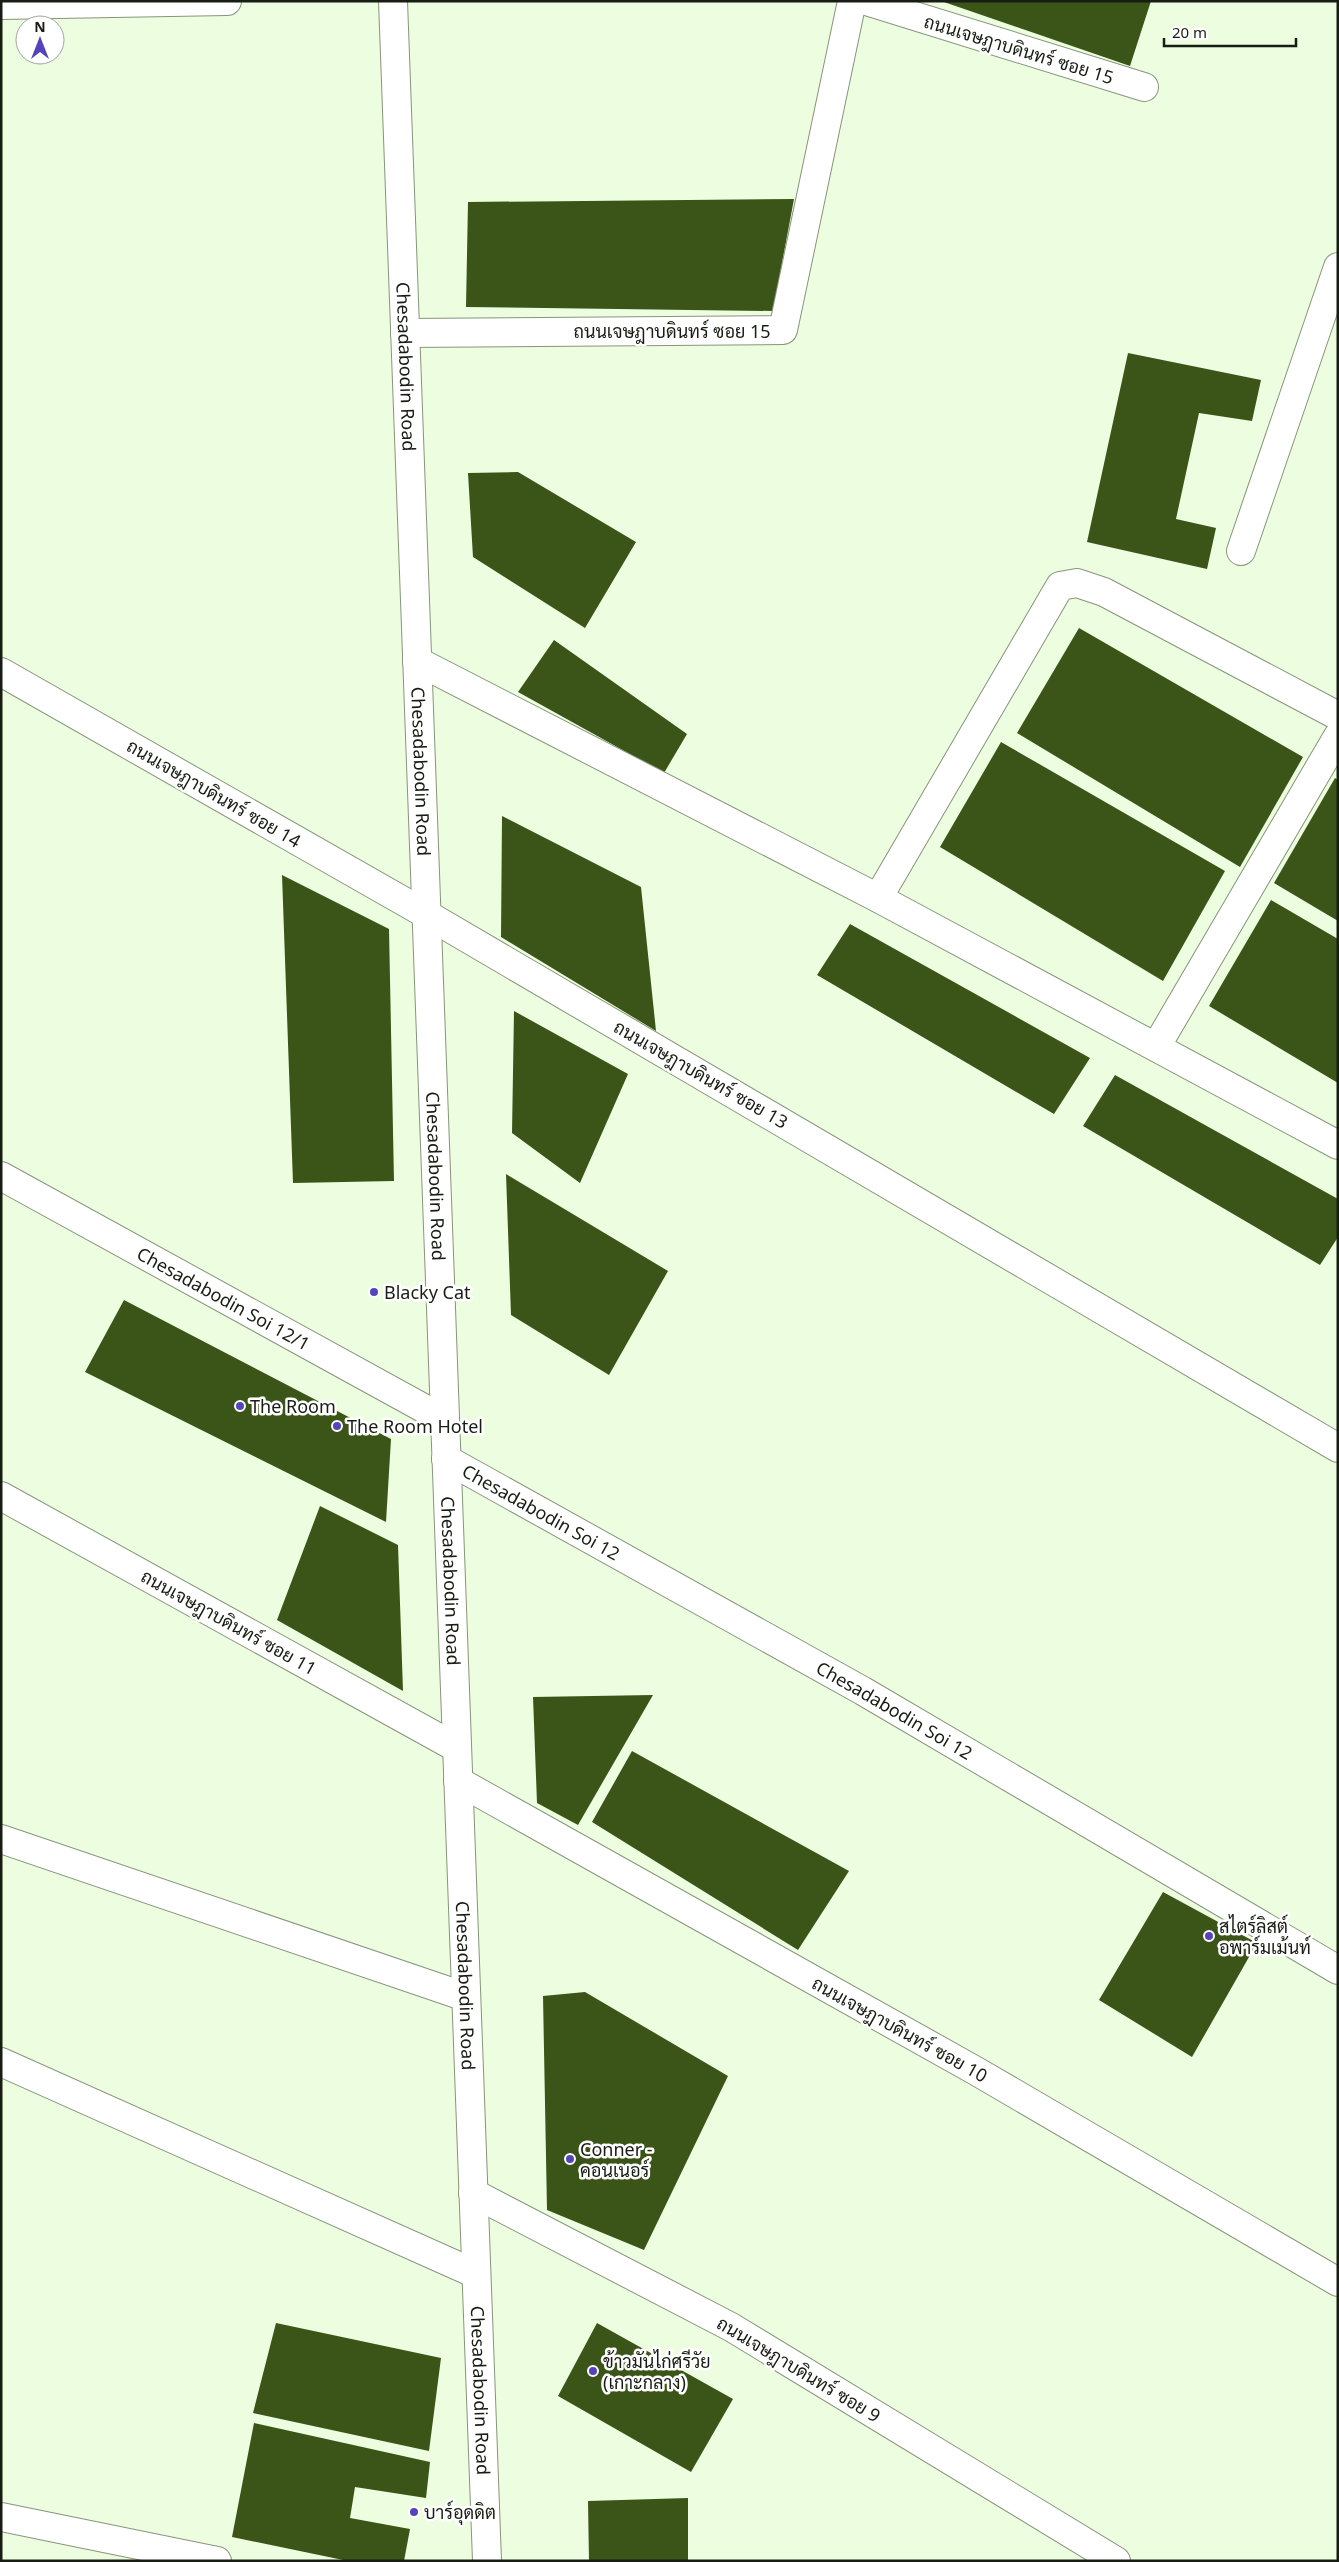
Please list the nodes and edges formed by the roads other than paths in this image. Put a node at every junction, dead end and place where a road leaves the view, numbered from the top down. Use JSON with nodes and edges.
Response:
{"nodes":[{"id":1,"x":227,"y":1,"type":"edge"},
{"id":2,"x":393,"y":1,"type":"edge"},
{"id":3,"x":852,"y":1,"type":"edge"},
{"id":4,"x":866,"y":1,"type":"edge"},
{"id":5,"x":1,"y":5,"type":"edge"},
{"id":6,"x":1144,"y":87,"type":"dead end"},
{"id":7,"x":1338,"y":267,"type":"edge"},
{"id":8,"x":405,"y":333,"type":"junction"},
{"id":9,"x":1241,"y":551,"type":"dead end"},
{"id":10,"x":417,"y":661,"type":"junction"},
{"id":11,"x":1,"y":672,"type":"edge"},
{"id":12,"x":1338,"y":716,"type":"edge"},
{"id":13,"x":1338,"y":736,"type":"edge"},
{"id":14,"x":878,"y":898,"type":"junction"},
{"id":15,"x":426,"y":914,"type":"junction"},
{"id":16,"x":1156,"y":1047,"type":"junction"},
{"id":17,"x":1338,"y":1145,"type":"edge"},
{"id":18,"x":1,"y":1176,"type":"edge"},
{"id":19,"x":445,"y":1420,"type":"junction"},
{"id":20,"x":1338,"y":1448,"type":"edge"},
{"id":21,"x":446,"y":1458,"type":"junction"},
{"id":22,"x":1,"y":1496,"type":"edge"},
{"id":23,"x":457,"y":1748,"type":"junction"},
{"id":24,"x":458,"y":1781,"type":"junction"},
{"id":25,"x":1,"y":1839,"type":"edge"},
{"id":26,"x":1338,"y":1970,"type":"edge"},
{"id":27,"x":466,"y":1997,"type":"junction"},
{"id":28,"x":1,"y":2062,"type":"edge"},
{"id":29,"x":473,"y":2193,"type":"junction"},
{"id":30,"x":476,"y":2274,"type":"junction"},
{"id":31,"x":1338,"y":2282,"type":"edge"},
{"id":32,"x":1,"y":2517,"type":"edge"},
{"id":33,"x":217,"y":2561,"type":"edge"},
{"id":34,"x":487,"y":2561,"type":"edge"},
{"id":35,"x":1116,"y":2561,"type":"edge"}],
"edges":[{"from":1,"to":5,"type":"street"},
{"from":2,"to":8,"type":"street","name":"Chesadabodin Road"},
{"from":3,"to":8,"type":"street","name":"ถนนเจษฎาบดินทร์ ซอย 15"},
{"from":4,"to":6,"type":"street","name":"ถนนเจษฎาบดินทร์ ซอย 15"},
{"from":7,"to":9,"type":"street"},
{"from":8,"to":10,"type":"street","name":"Chesadabodin Road"},
{"from":10,"to":14,"type":"street"},
{"from":10,"to":15,"type":"street","name":"Chesadabodin Road"},
{"from":11,"to":15,"type":"street","name":"ถนนเจษฎาบดินทร์ ซอย 14"},
{"from":12,"to":14,"type":"street"},
{"from":13,"to":16,"type":"street"},
{"from":14,"to":16,"type":"street"},
{"from":15,"to":19,"type":"street","name":"Chesadabodin Road"},
{"from":15,"to":20,"type":"street","name":"ถนนเจษฎาบดินทร์ ซอย 13"},
{"from":16,"to":17,"type":"street"},
{"from":18,"to":19,"type":"street","name":"Chesadabodin Soi 12/1"},
{"from":19,"to":21,"type":"street","name":"Chesadabodin Road"},
{"from":21,"to":23,"type":"street","name":"Chesadabodin Road"},
{"from":21,"to":26,"type":"street","name":"Chesadabodin Soi 12"},
{"from":22,"to":23,"type":"street","name":"ถนนเจษฎาบดินทร์ ซอย 11"},
{"from":23,"to":24,"type":"street","name":"Chesadabodin Road"},
{"from":24,"to":27,"type":"street","name":"Chesadabodin Road"},
{"from":24,"to":31,"type":"street","name":"ถนนเจษฎาบดินทร์ ซอย 10"},
{"from":25,"to":27,"type":"street"},
{"from":27,"to":29,"type":"street","name":"Chesadabodin Road"},
{"from":28,"to":30,"type":"street"},
{"from":29,"to":30,"type":"street","name":"Chesadabodin Road"},
{"from":29,"to":35,"type":"street","name":"ถนนเจษฎาบดินทร์ ซอย 9"},
{"from":30,"to":34,"type":"street","name":"Chesadabodin Road"},
{"from":32,"to":33,"type":"street"}]}
